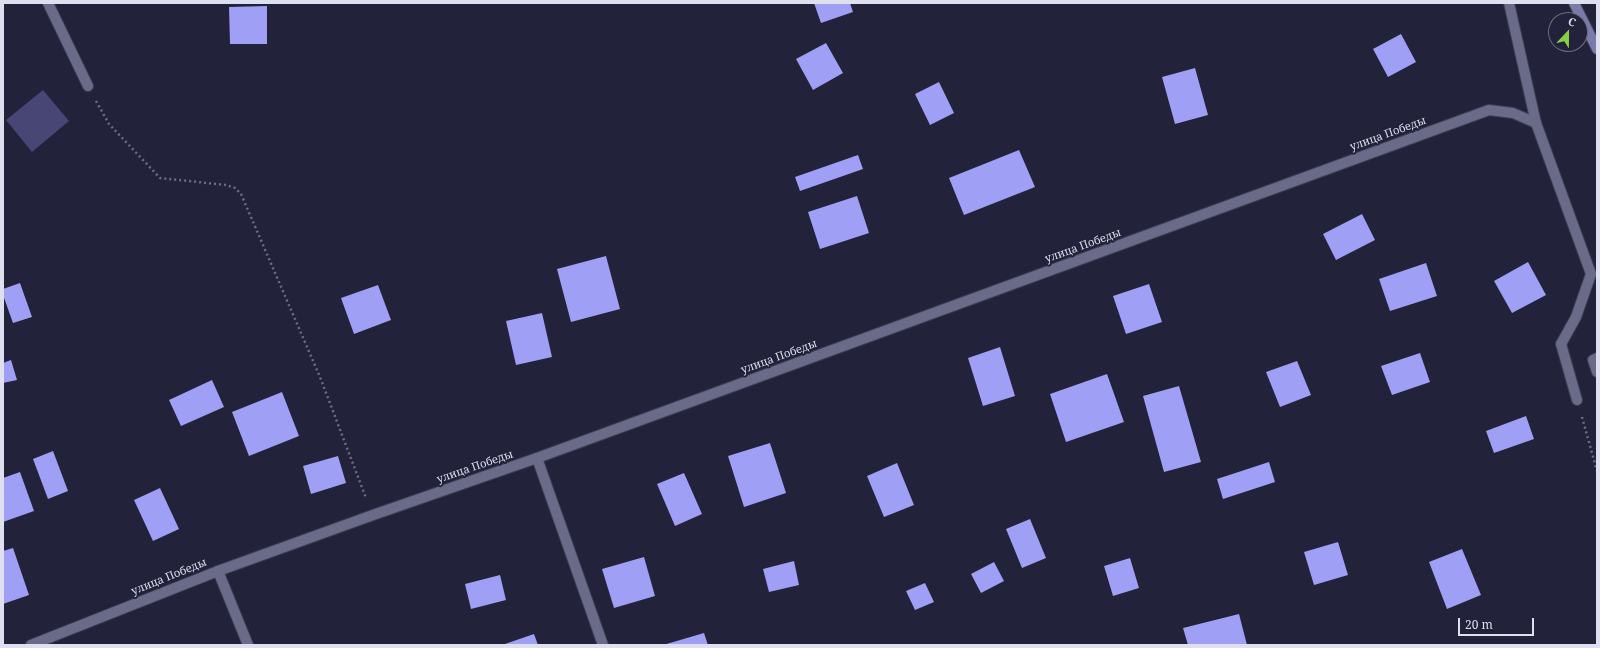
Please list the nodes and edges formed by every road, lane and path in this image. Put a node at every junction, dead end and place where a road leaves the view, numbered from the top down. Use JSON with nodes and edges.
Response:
{"nodes":[{"id":1,"x":48,"y":3,"type":"edge"},
{"id":2,"x":1509,"y":3,"type":"edge"},
{"id":3,"x":1574,"y":3,"type":"edge"},
{"id":4,"x":1597,"y":49,"type":"edge"},
{"id":5,"x":88,"y":86,"type":"joint"},
{"id":6,"x":1536,"y":123,"type":"junction"},
{"id":7,"x":1597,"y":358,"type":"edge"},
{"id":8,"x":1597,"y":372,"type":"edge"},
{"id":9,"x":1577,"y":400,"type":"joint"},
{"id":10,"x":537,"y":458,"type":"junction"},
{"id":11,"x":1597,"y":471,"type":"edge"},
{"id":12,"x":373,"y":515,"type":"junction"},
{"id":13,"x":218,"y":571,"type":"junction"},
{"id":14,"x":31,"y":645,"type":"edge"},
{"id":15,"x":248,"y":645,"type":"edge"},
{"id":16,"x":603,"y":645,"type":"edge"}],
"edges":[{"from":1,"to":5,"type":"street"},
{"from":2,"to":6,"type":"street"},
{"from":3,"to":4,"type":"street"},
{"from":5,"to":12,"type":"path"},
{"from":6,"to":9,"type":"street"},
{"from":6,"to":10,"type":"street","name":"улица Победы"},
{"from":7,"to":8,"type":"street"},
{"from":9,"to":11,"type":"path"},
{"from":10,"to":12,"type":"street","name":"улица Победы"},
{"from":10,"to":16,"type":"street"},
{"from":12,"to":13,"type":"street","name":"улица Победы"},
{"from":13,"to":14,"type":"street","name":"улица Победы"},
{"from":13,"to":15,"type":"street"}]}
